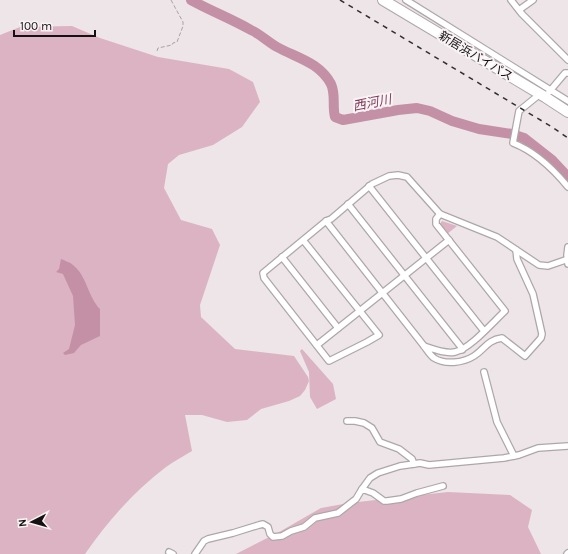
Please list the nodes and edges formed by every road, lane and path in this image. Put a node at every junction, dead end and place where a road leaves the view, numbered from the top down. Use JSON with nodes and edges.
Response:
{"nodes":[{"id":1,"x":170,"y":0,"type":"edge"},
{"id":2,"x":383,"y":0,"type":"edge"},
{"id":3,"x":406,"y":0,"type":"edge"},
{"id":4,"x":511,"y":0,"type":"edge"},
{"id":5,"x":533,"y":0,"type":"edge"},
{"id":6,"x":519,"y":10,"type":"junction"},
{"id":7,"x":157,"y":51,"type":"dead end"},
{"id":8,"x":568,"y":60,"type":"edge"},
{"id":9,"x":568,"y":73,"type":"edge"},
{"id":10,"x":545,"y":94,"type":"junction"},
{"id":11,"x":568,"y":101,"type":"edge"},
{"id":12,"x":568,"y":112,"type":"edge"},
{"id":13,"x":369,"y":186,"type":"junction"},
{"id":14,"x":568,"y":188,"type":"edge"},
{"id":15,"x":348,"y":204,"type":"junction"},
{"id":16,"x":440,"y":214,"type":"junction"},
{"id":17,"x":326,"y":221,"type":"junction"},
{"id":18,"x":303,"y":240,"type":"junction"},
{"id":19,"x":449,"y":240,"type":"junction"},
{"id":20,"x":568,"y":247,"type":"edge"},
{"id":21,"x":516,"y":250,"type":"junction"},
{"id":22,"x":282,"y":257,"type":"junction"},
{"id":23,"x":427,"y":258,"type":"junction"},
{"id":24,"x":568,"y":260,"type":"edge"},
{"id":25,"x":405,"y":276,"type":"junction"},
{"id":26,"x":382,"y":294,"type":"junction"},
{"id":27,"x":360,"y":311,"type":"junction"},
{"id":28,"x":338,"y":328,"type":"junction"},
{"id":29,"x":484,"y":331,"type":"junction"},
{"id":30,"x":317,"y":345,"type":"junction"},
{"id":31,"x":424,"y":346,"type":"junction"},
{"id":32,"x":462,"y":350,"type":"junction"},
{"id":33,"x":484,"y":372,"type":"dead end"},
{"id":34,"x":347,"y":422,"type":"dead end"},
{"id":35,"x":568,"y":446,"type":"edge"},
{"id":36,"x":514,"y":456,"type":"junction"},
{"id":37,"x":414,"y":464,"type":"junction"},
{"id":38,"x":443,"y":486,"type":"dead end"},
{"id":39,"x":362,"y":489,"type":"junction"},
{"id":40,"x":195,"y":554,"type":"edge"}],
"edges":[{"from":1,"to":7,"type":"path"},
{"from":2,"to":10,"type":"highway","name":"新居浜バイパス"},
{"from":3,"to":10,"type":"street"},
{"from":4,"to":6,"type":"street"},
{"from":5,"to":6,"type":"street"},
{"from":6,"to":8,"type":"street"},
{"from":9,"to":10,"type":"street"},
{"from":10,"to":11,"type":"street"},
{"from":10,"to":12,"type":"highway","name":"新居浜バイパス"},
{"from":10,"to":14,"type":"street"},
{"from":13,"to":15,"type":"street"},
{"from":13,"to":16,"type":"street"},
{"from":13,"to":23,"type":"street"},
{"from":15,"to":17,"type":"street"},
{"from":15,"to":25,"type":"street"},
{"from":16,"to":19,"type":"street"},
{"from":16,"to":21,"type":"street"},
{"from":17,"to":18,"type":"street"},
{"from":17,"to":26,"type":"street"},
{"from":18,"to":22,"type":"street"},
{"from":18,"to":27,"type":"street"},
{"from":19,"to":23,"type":"street"},
{"from":19,"to":29,"type":"street"},
{"from":20,"to":24,"type":"street"},
{"from":21,"to":24,"type":"street"},
{"from":21,"to":31,"type":"street"},
{"from":22,"to":28,"type":"street"},
{"from":22,"to":30,"type":"street"},
{"from":23,"to":25,"type":"street"},
{"from":23,"to":29,"type":"street"},
{"from":25,"to":26,"type":"street"},
{"from":25,"to":32,"type":"street"},
{"from":26,"to":27,"type":"street"},
{"from":26,"to":31,"type":"street"},
{"from":27,"to":28,"type":"street"},
{"from":27,"to":30,"type":"street"},
{"from":28,"to":30,"type":"street"},
{"from":29,"to":32,"type":"street"},
{"from":31,"to":32,"type":"street"},
{"from":33,"to":36,"type":"street"},
{"from":34,"to":37,"type":"street"},
{"from":35,"to":36,"type":"street"},
{"from":36,"to":37,"type":"street"},
{"from":37,"to":39,"type":"street"},
{"from":38,"to":39,"type":"street"},
{"from":39,"to":40,"type":"street"}]}
